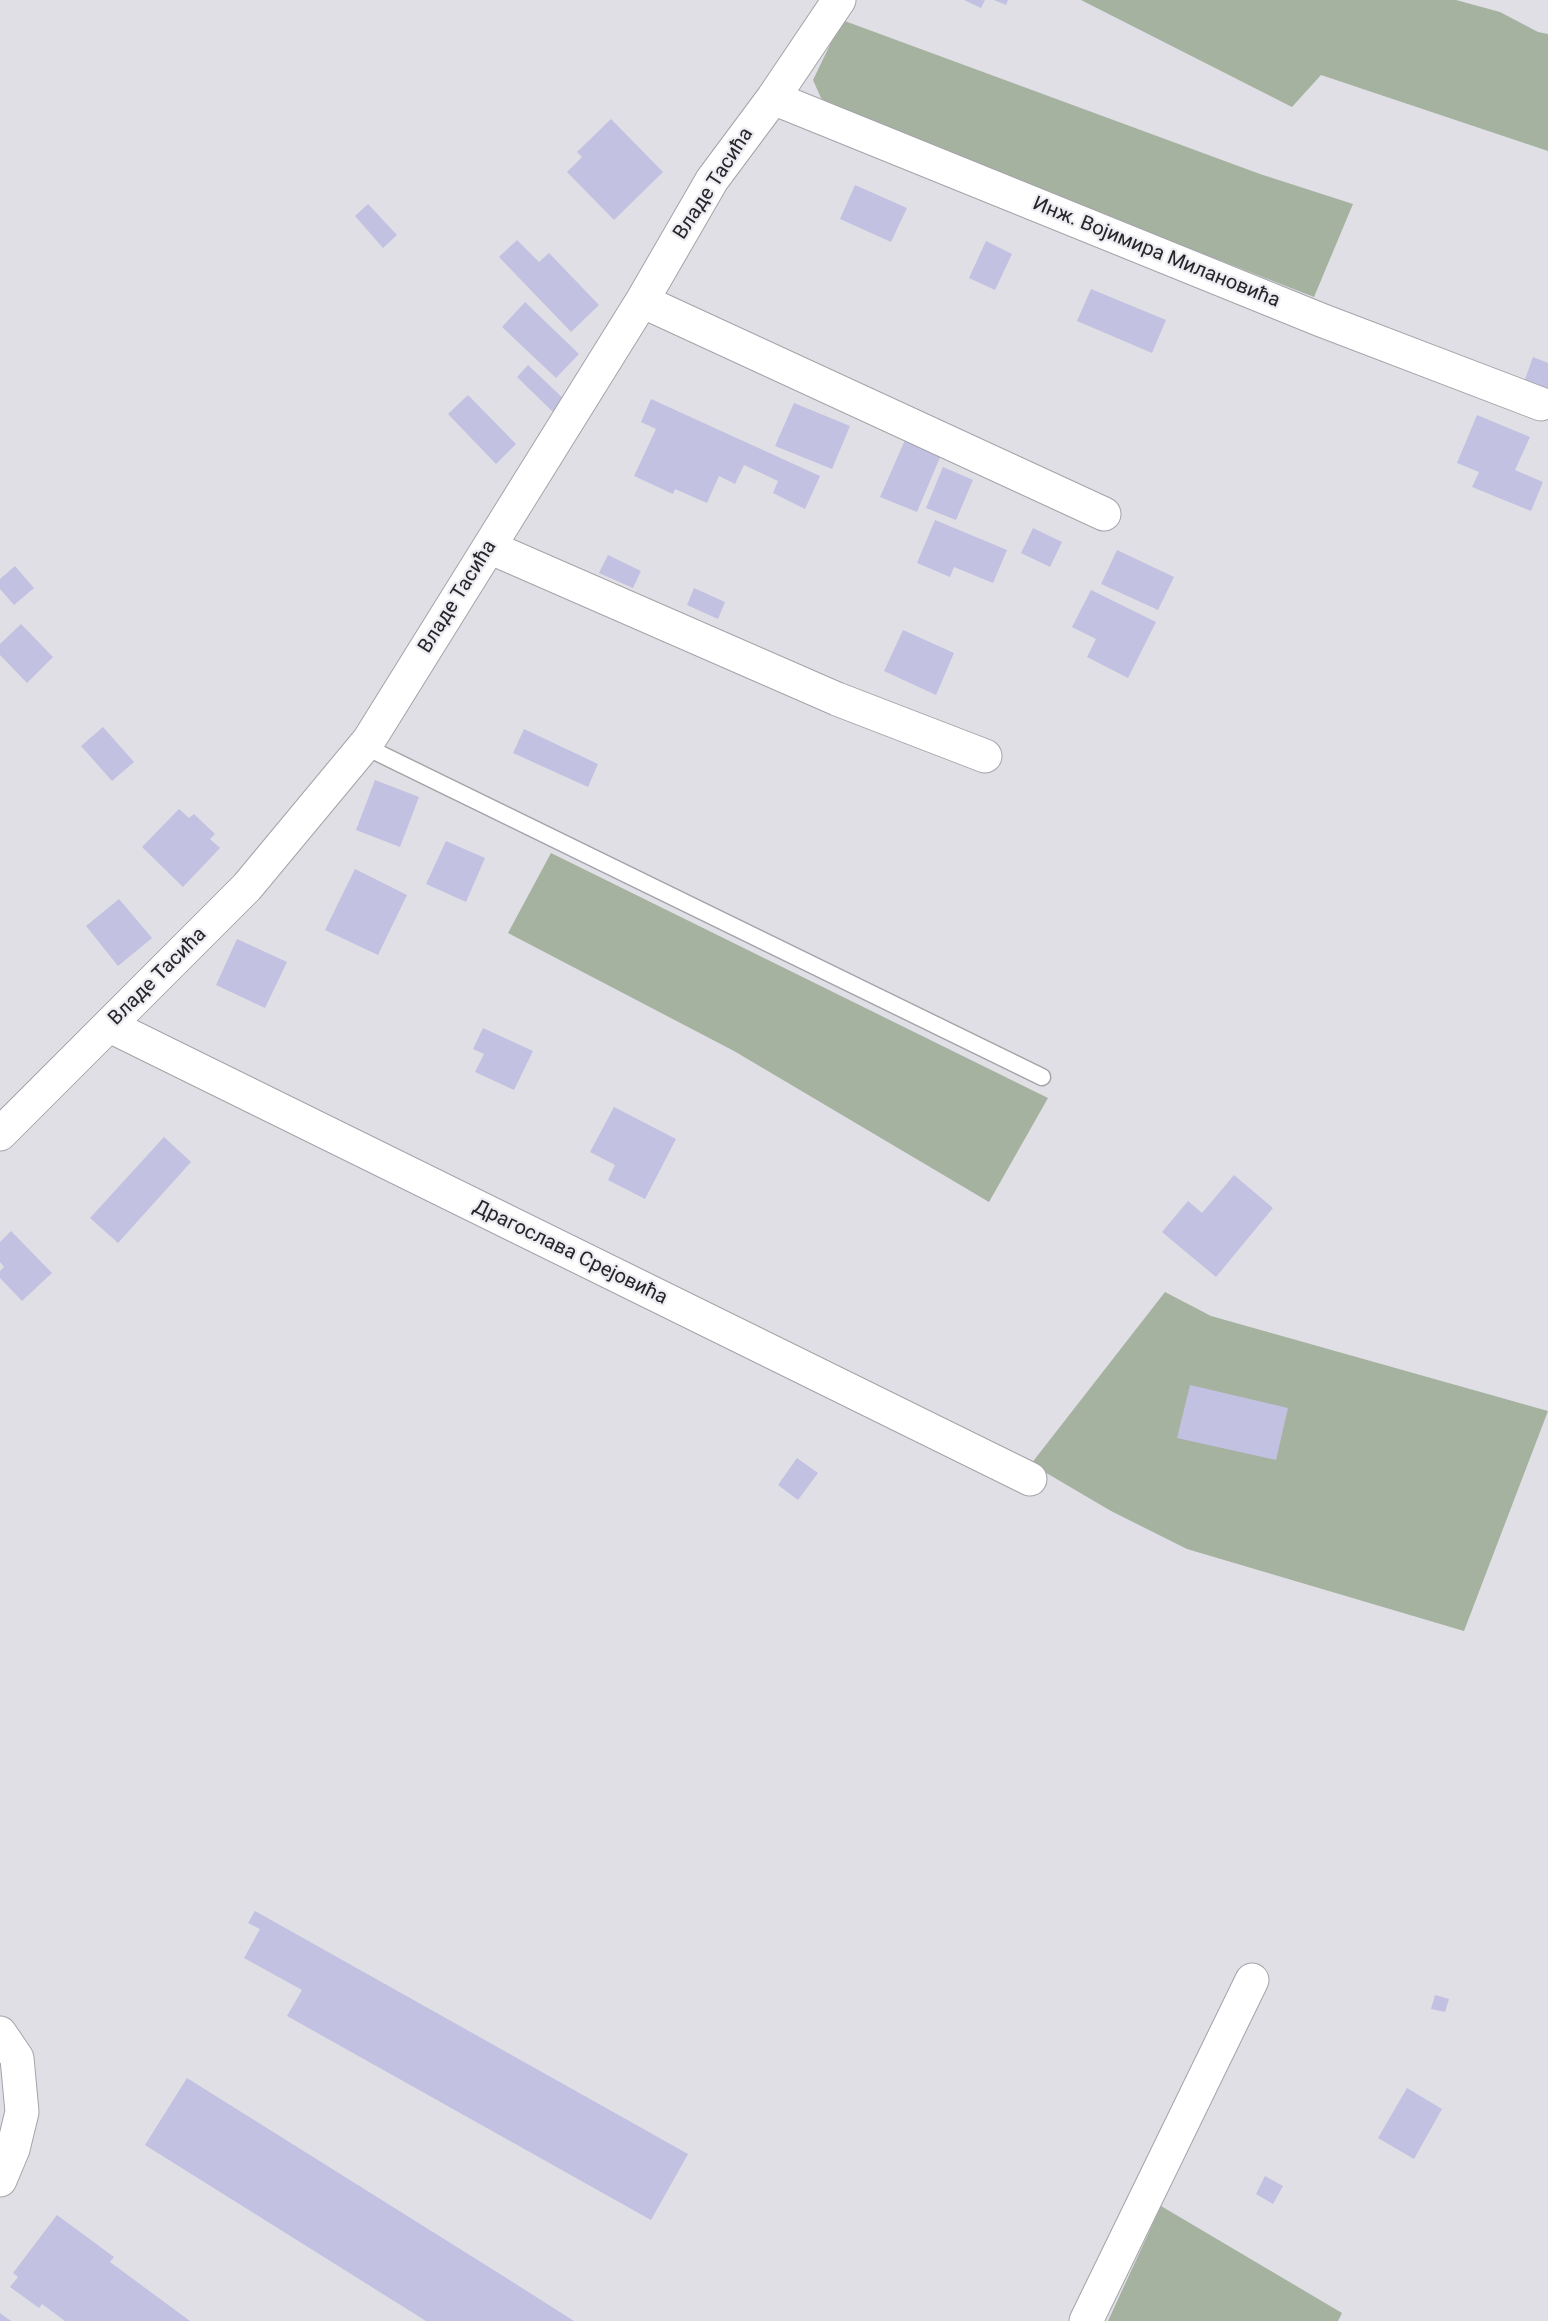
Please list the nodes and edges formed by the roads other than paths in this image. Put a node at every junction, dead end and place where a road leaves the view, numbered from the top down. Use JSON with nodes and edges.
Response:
{"nodes":[{"id":1,"x":839,"y":0,"type":"edge"},
{"id":2,"x":773,"y":98,"type":"junction"},
{"id":3,"x":642,"y":301,"type":"junction"},
{"id":4,"x":1541,"y":404,"type":"dead end"},
{"id":5,"x":1104,"y":514,"type":"dead end"},
{"id":6,"x":489,"y":547,"type":"junction"},
{"id":7,"x":364,"y":746,"type":"junction"},
{"id":8,"x":986,"y":756,"type":"dead end"},
{"id":9,"x":110,"y":1026,"type":"junction"},
{"id":10,"x":1042,"y":1077,"type":"dead end"},
{"id":11,"x":0,"y":1134,"type":"edge"},
{"id":12,"x":1030,"y":1479,"type":"dead end"},
{"id":13,"x":1252,"y":1980,"type":"dead end"},
{"id":14,"x":0,"y":2033,"type":"edge"},
{"id":15,"x":0,"y":2180,"type":"edge"},
{"id":16,"x":1086,"y":2321,"type":"edge"}],
"edges":[{"from":1,"to":2,"type":"street","name":"Владе Тасића"},
{"from":2,"to":3,"type":"street","name":"Владе Тасића"},
{"from":2,"to":4,"type":"street","name":"Инж. Војимира Милановића"},
{"from":3,"to":5,"type":"street"},
{"from":3,"to":6,"type":"street","name":"Владе Тасића"},
{"from":6,"to":7,"type":"street","name":"Владе Тасића"},
{"from":6,"to":8,"type":"street"},
{"from":7,"to":9,"type":"street","name":"Владе Тасића"},
{"from":7,"to":10,"type":"lane"},
{"from":9,"to":11,"type":"street","name":"Владе Тасића"},
{"from":9,"to":12,"type":"street","name":"Драгослава Срејовића"},
{"from":13,"to":16,"type":"street"},
{"from":14,"to":15,"type":"street"}]}
